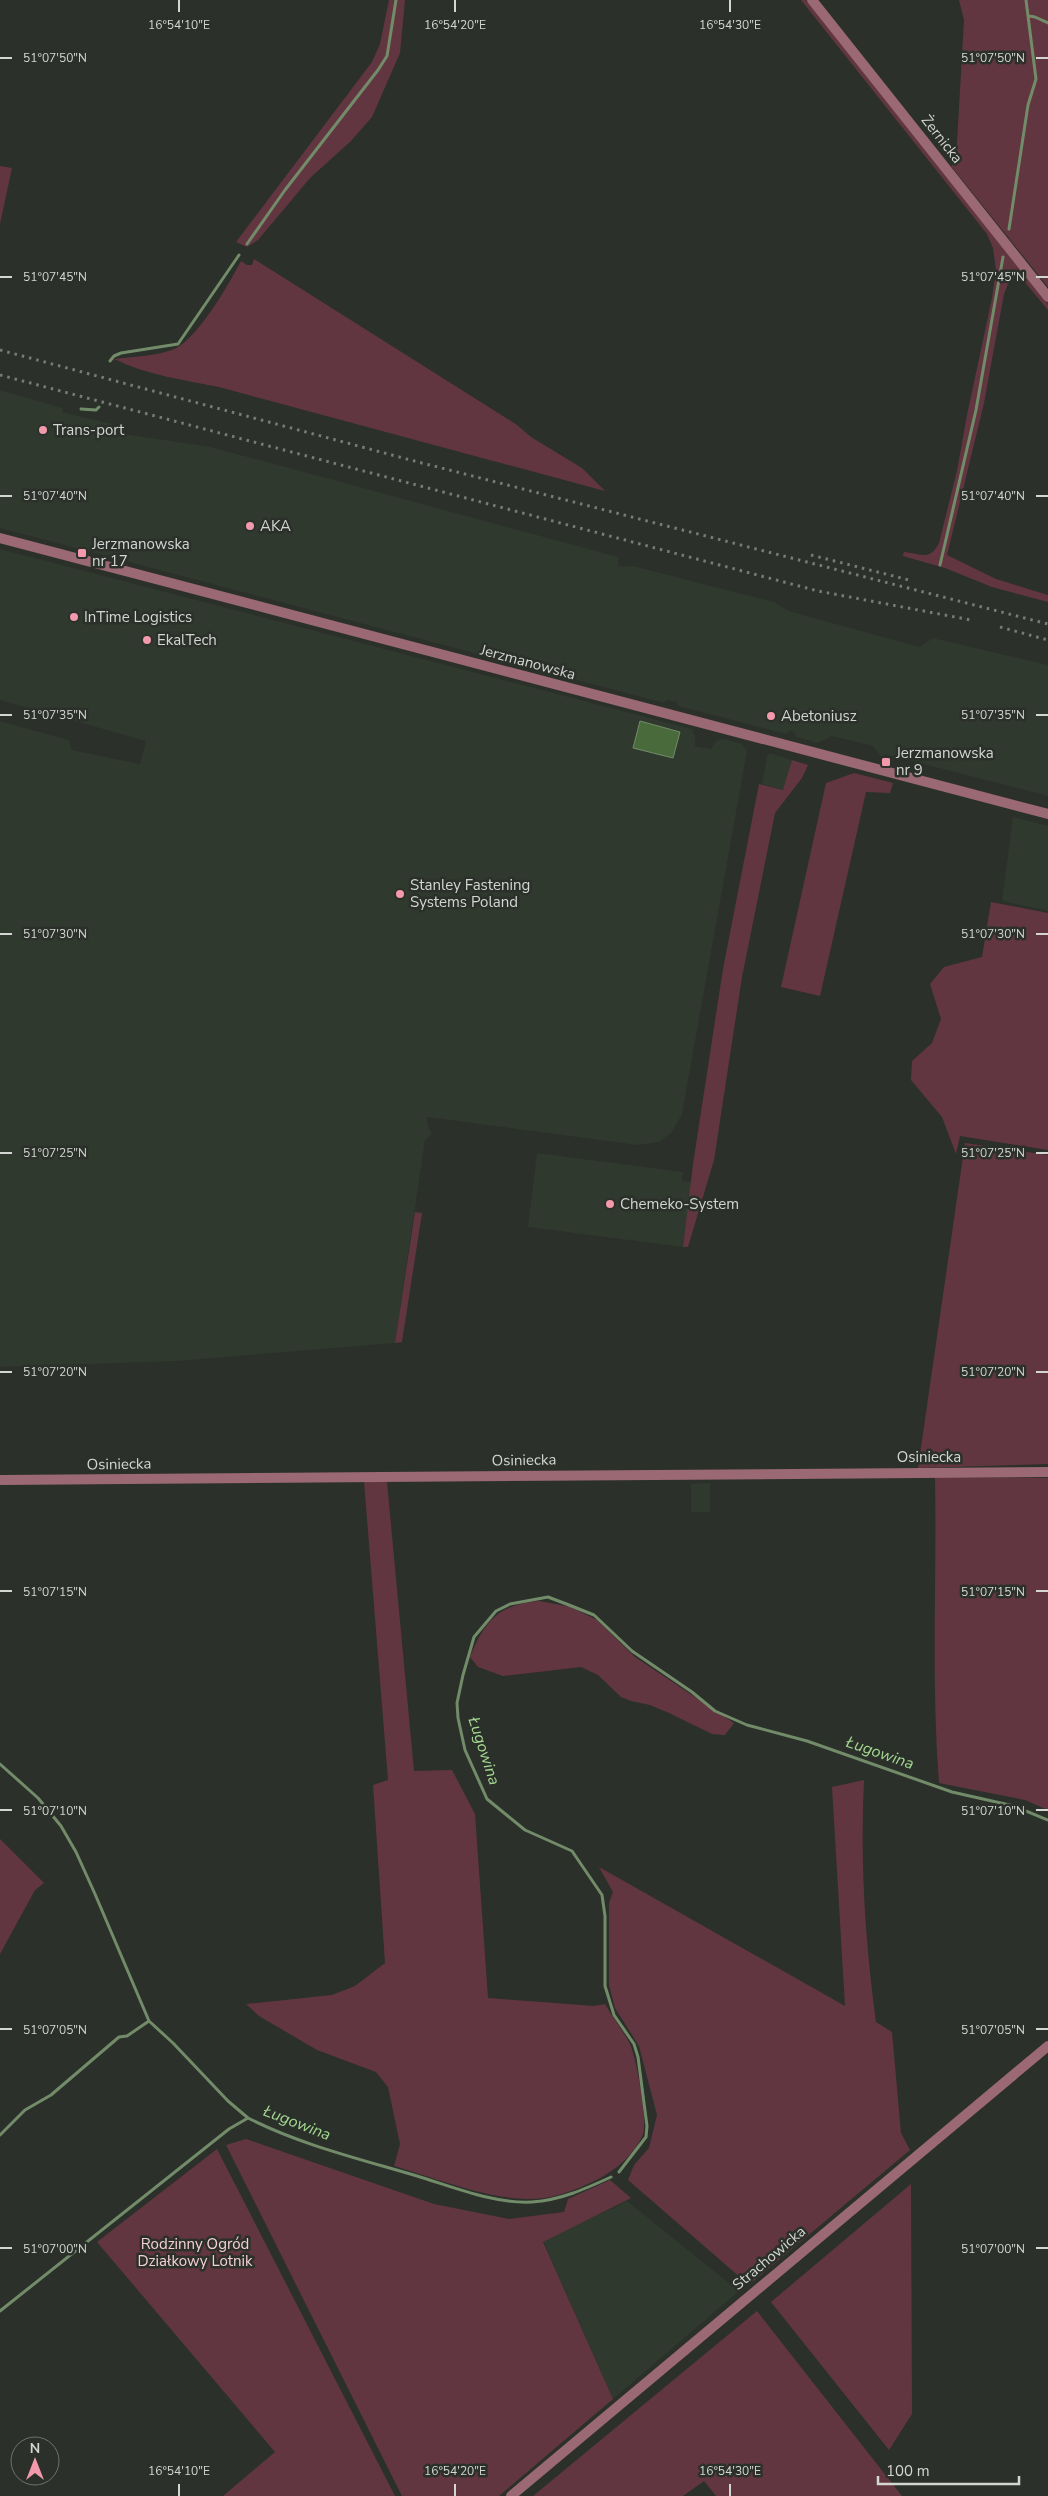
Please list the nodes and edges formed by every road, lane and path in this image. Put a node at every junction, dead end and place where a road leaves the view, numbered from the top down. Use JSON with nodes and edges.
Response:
{"nodes":[{"id":1,"x":812,"y":0,"type":"edge"},
{"id":2,"x":1048,"y":297,"type":"edge"},
{"id":3,"x":0,"y":538,"type":"edge"},
{"id":4,"x":1048,"y":814,"type":"edge"},
{"id":5,"x":1048,"y":1472,"type":"edge"},
{"id":6,"x":0,"y":1480,"type":"edge"},
{"id":7,"x":1048,"y":2046,"type":"edge"},
{"id":8,"x":511,"y":2496,"type":"edge"}],
"edges":[{"from":1,"to":2,"type":"street","name":"Żernicka"},
{"from":3,"to":4,"type":"street","name":"Jerzmanowska"},
{"from":5,"to":6,"type":"street","name":"Osiniecka"},
{"from":7,"to":8,"type":"street","name":"Strachowicka"}]}
